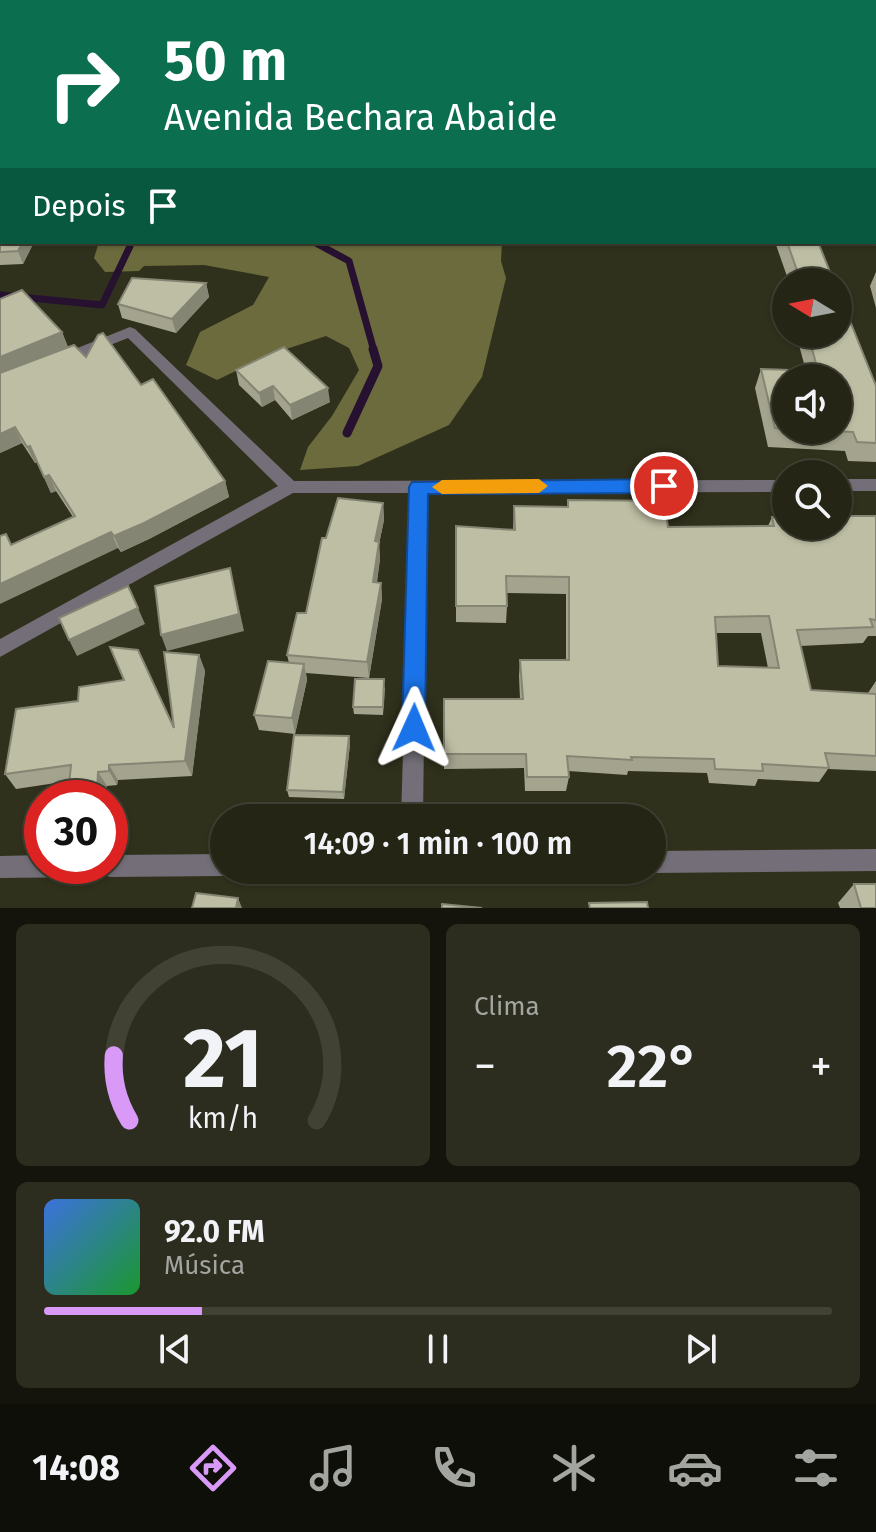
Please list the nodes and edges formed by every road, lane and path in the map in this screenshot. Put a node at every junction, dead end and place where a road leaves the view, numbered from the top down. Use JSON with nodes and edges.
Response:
{"nodes":[{"id":1,"x":43,"y":367,"type":"edge"},
{"id":2,"x":852,"y":485,"type":"edge"},
{"id":3,"x":876,"y":485,"type":"edge"},
{"id":4,"x":772,"y":486,"type":"edge"},
{"id":5,"x":290,"y":487,"type":"junction"},
{"id":6,"x":419,"y":487,"type":"junction"},
{"id":7,"x":0,"y":649,"type":"edge"},
{"id":8,"x":412,"y":804,"type":"edge"},
{"id":9,"x":876,"y":860,"type":"edge"},
{"id":10,"x":666,"y":862,"type":"edge"},
{"id":11,"x":210,"y":865,"type":"edge"},
{"id":12,"x":128,"y":866,"type":"edge"},
{"id":13,"x":0,"y":867,"type":"edge"},
{"id":14,"x":24,"y":867,"type":"edge"}],
"edges":[{"from":1,"to":5,"type":"street"},
{"from":2,"to":3,"type":"street"},
{"from":4,"to":6,"type":"street"},
{"from":5,"to":6,"type":"street"},
{"from":5,"to":7,"type":"street"},
{"from":6,"to":8,"type":"street"},
{"from":9,"to":10,"type":"street"},
{"from":11,"to":12,"type":"street"},
{"from":13,"to":14,"type":"street"}]}
